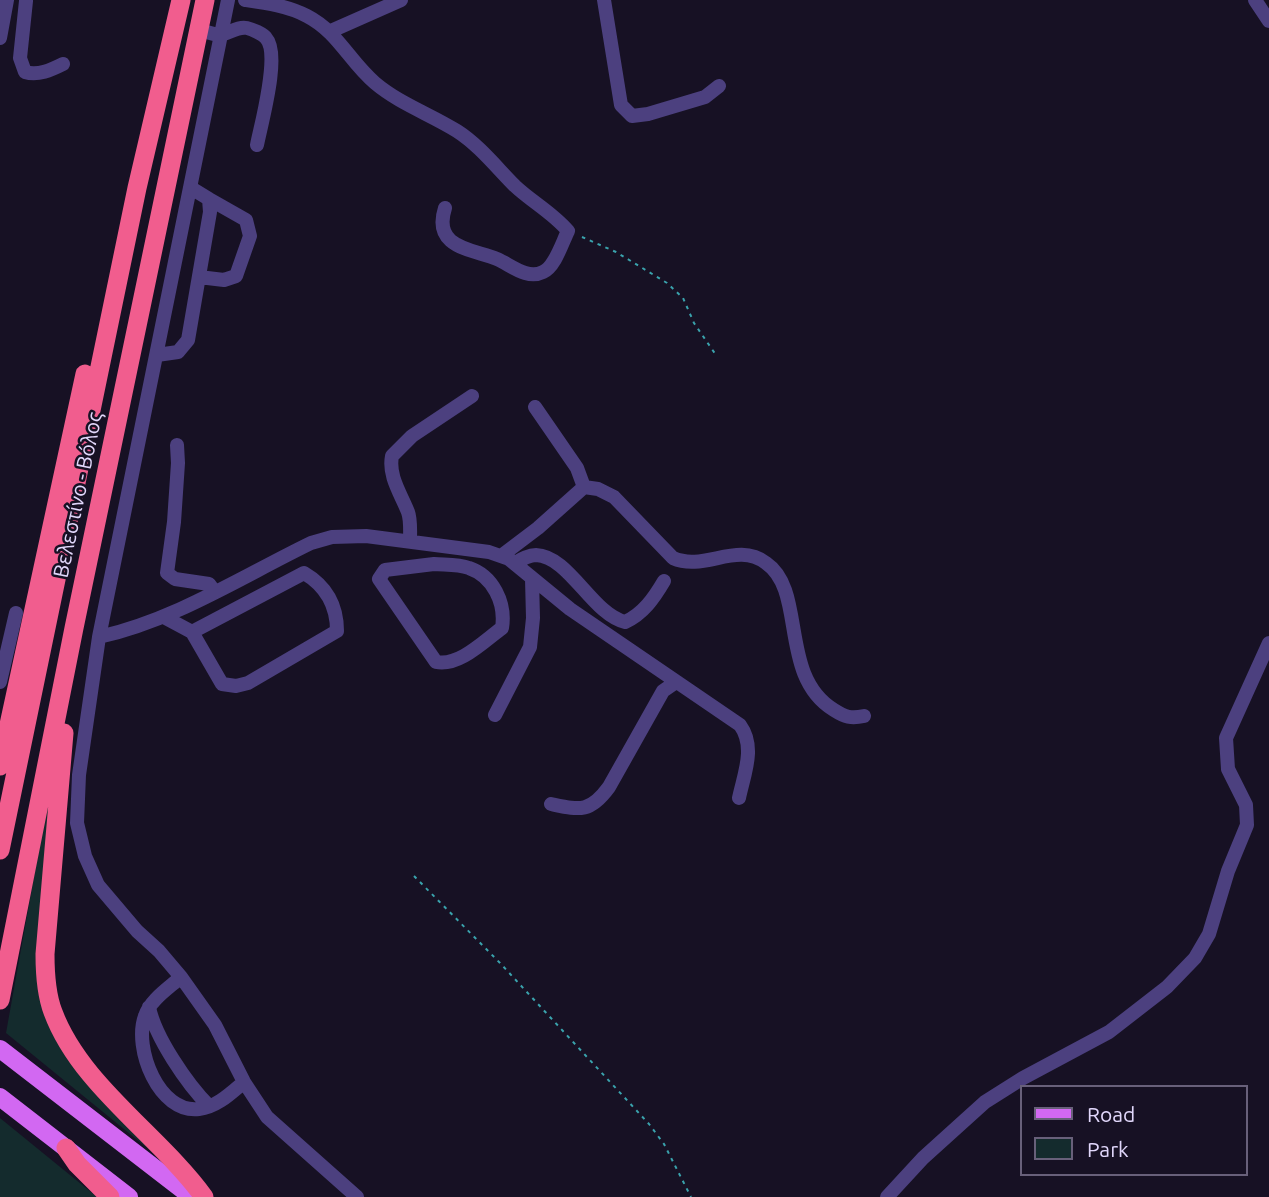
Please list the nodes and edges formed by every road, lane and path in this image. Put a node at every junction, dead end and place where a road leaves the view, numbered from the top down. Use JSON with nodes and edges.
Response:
{"nodes":[{"id":1,"x":7,"y":0,"type":"edge"},
{"id":2,"x":26,"y":0,"type":"edge"},
{"id":3,"x":181,"y":0,"type":"edge"},
{"id":4,"x":205,"y":0,"type":"edge"},
{"id":5,"x":228,"y":0,"type":"edge"},
{"id":6,"x":247,"y":0,"type":"edge"},
{"id":7,"x":401,"y":0,"type":"edge"},
{"id":8,"x":604,"y":0,"type":"edge"},
{"id":9,"x":1255,"y":0,"type":"edge"},
{"id":10,"x":1,"y":21,"type":"edge"},
{"id":11,"x":1269,"y":21,"type":"edge"},
{"id":12,"x":199,"y":30,"type":"junction"},
{"id":13,"x":331,"y":31,"type":"junction"},
{"id":14,"x":221,"y":35,"type":"junction"},
{"id":15,"x":0,"y":37,"type":"edge"},
{"id":16,"x":63,"y":64,"type":"dead end"},
{"id":17,"x":719,"y":86,"type":"dead end"},
{"id":18,"x":257,"y":145,"type":"dead end"},
{"id":19,"x":137,"y":188,"type":"junction"},
{"id":20,"x":191,"y":188,"type":"junction"},
{"id":21,"x":209,"y":199,"type":"junction"},
{"id":22,"x":445,"y":208,"type":"dead end"},
{"id":23,"x":568,"y":231,"type":"junction"},
{"id":24,"x":199,"y":277,"type":"junction"},
{"id":25,"x":157,"y":355,"type":"junction"},
{"id":26,"x":716,"y":355,"type":"dead end"},
{"id":27,"x":472,"y":396,"type":"dead end"},
{"id":28,"x":535,"y":407,"type":"dead end"},
{"id":29,"x":177,"y":445,"type":"dead end"},
{"id":30,"x":584,"y":487,"type":"junction"},
{"id":31,"x":410,"y":541,"type":"junction"},
{"id":32,"x":437,"y":544,"type":"junction"},
{"id":33,"x":501,"y":556,"type":"junction"},
{"id":34,"x":515,"y":563,"type":"junction"},
{"id":35,"x":434,"y":564,"type":"junction"},
{"id":36,"x":533,"y":579,"type":"junction"},
{"id":37,"x":664,"y":582,"type":"dead end"},
{"id":38,"x":215,"y":592,"type":"junction"},
{"id":39,"x":16,"y":613,"type":"dead end"},
{"id":40,"x":164,"y":617,"type":"junction"},
{"id":41,"x":74,"y":628,"type":"junction"},
{"id":42,"x":192,"y":632,"type":"junction"},
{"id":43,"x":99,"y":637,"type":"junction"},
{"id":44,"x":1269,"y":643,"type":"edge"},
{"id":45,"x":0,"y":682,"type":"edge"},
{"id":46,"x":676,"y":682,"type":"junction"},
{"id":47,"x":495,"y":715,"type":"dead end"},
{"id":48,"x":864,"y":716,"type":"dead end"},
{"id":49,"x":0,"y":766,"type":"edge"},
{"id":50,"x":740,"y":798,"type":"dead end"},
{"id":51,"x":551,"y":804,"type":"dead end"},
{"id":52,"x":0,"y":850,"type":"edge"},
{"id":53,"x":414,"y":876,"type":"dead end"},
{"id":54,"x":181,"y":977,"type":"junction"},
{"id":55,"x":0,"y":1000,"type":"edge"},
{"id":56,"x":149,"y":1007,"type":"junction"},
{"id":57,"x":0,"y":1049,"type":"edge"},
{"id":58,"x":244,"y":1082,"type":"junction"},
{"id":59,"x":5,"y":1102,"type":"edge"},
{"id":60,"x":209,"y":1106,"type":"junction"},
{"id":61,"x":66,"y":1148,"type":"junction"},
{"id":62,"x":110,"y":1197,"type":"edge"},
{"id":63,"x":129,"y":1197,"type":"edge"},
{"id":64,"x":192,"y":1197,"type":"edge"},
{"id":65,"x":204,"y":1197,"type":"edge"},
{"id":66,"x":357,"y":1197,"type":"edge"},
{"id":67,"x":691,"y":1197,"type":"edge"},
{"id":68,"x":887,"y":1197,"type":"edge"}],
"edges":[{"from":1,"to":10,"type":"street"},
{"from":2,"to":16,"type":"street"},
{"from":3,"to":19,"type":"highway","name":"Βελεστίνο - Βόλος"},
{"from":4,"to":12,"type":"highway","name":"Βελεστίνο - Βόλος"},
{"from":5,"to":14,"type":"street"},
{"from":6,"to":13,"type":"street"},
{"from":7,"to":13,"type":"street"},
{"from":8,"to":17,"type":"street"},
{"from":9,"to":11,"type":"street"},
{"from":10,"to":15,"type":"street"},
{"from":12,"to":14,"type":"street"},
{"from":12,"to":41,"type":"highway","name":"Βελεστίνο - Βόλος"},
{"from":13,"to":23,"type":"street"},
{"from":14,"to":18,"type":"street"},
{"from":14,"to":20,"type":"street"},
{"from":19,"to":49,"type":"highway"},
{"from":19,"to":52,"type":"highway","name":"Βελεστίνο - Βόλος"},
{"from":20,"to":21,"type":"street"},
{"from":20,"to":25,"type":"street"},
{"from":21,"to":24,"type":"street"},
{"from":21,"to":24,"type":"street"},
{"from":22,"to":23,"type":"street"},
{"from":23,"to":26,"type":"path"},
{"from":24,"to":25,"type":"street"},
{"from":25,"to":43,"type":"street"},
{"from":27,"to":31,"type":"street"},
{"from":28,"to":30,"type":"street"},
{"from":29,"to":38,"type":"street"},
{"from":30,"to":33,"type":"street"},
{"from":30,"to":48,"type":"street"},
{"from":31,"to":32,"type":"street"},
{"from":31,"to":38,"type":"street"},
{"from":32,"to":33,"type":"street"},
{"from":32,"to":35,"type":"street"},
{"from":33,"to":34,"type":"street"},
{"from":34,"to":36,"type":"street"},
{"from":34,"to":37,"type":"street"},
{"from":35,"to":35,"type":"street"},
{"from":36,"to":46,"type":"street"},
{"from":36,"to":47,"type":"street"},
{"from":38,"to":40,"type":"street"},
{"from":39,"to":45,"type":"street"},
{"from":40,"to":42,"type":"street"},
{"from":40,"to":43,"type":"street"},
{"from":41,"to":55,"type":"highway","name":"Βελεστίνο - Βόλος"},
{"from":41,"to":65,"type":"highway"},
{"from":42,"to":42,"type":"street"},
{"from":43,"to":54,"type":"street"},
{"from":44,"to":68,"type":"street"},
{"from":46,"to":50,"type":"street"},
{"from":46,"to":51,"type":"street"},
{"from":53,"to":67,"type":"path"},
{"from":54,"to":56,"type":"street"},
{"from":54,"to":58,"type":"street"},
{"from":56,"to":60,"type":"street"},
{"from":56,"to":60,"type":"street"},
{"from":57,"to":64,"type":"main road"},
{"from":58,"to":60,"type":"street"},
{"from":58,"to":66,"type":"street"},
{"from":59,"to":61,"type":"main road"},
{"from":61,"to":62,"type":"highway"},
{"from":61,"to":63,"type":"main road"}]}
